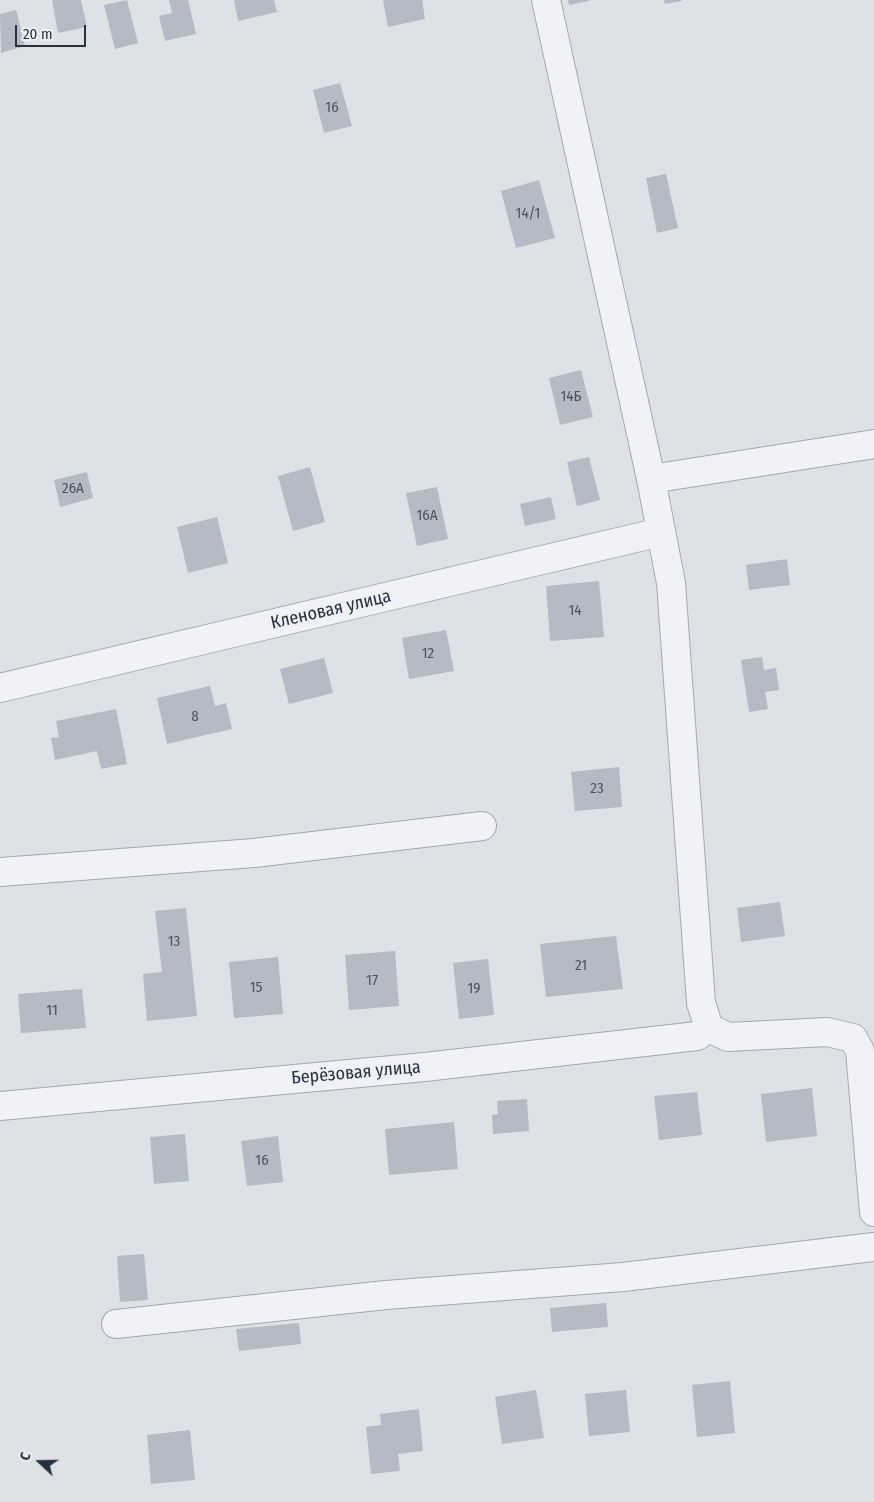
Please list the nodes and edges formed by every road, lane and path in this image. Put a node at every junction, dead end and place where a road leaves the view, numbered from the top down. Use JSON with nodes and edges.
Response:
{"nodes":[{"id":1,"x":546,"y":0,"type":"edge"},
{"id":2,"x":874,"y":444,"type":"edge"},
{"id":3,"x":651,"y":479,"type":"junction"},
{"id":4,"x":661,"y":532,"type":"junction"},
{"id":5,"x":0,"y":688,"type":"edge"},
{"id":6,"x":482,"y":826,"type":"dead end"},
{"id":7,"x":0,"y":872,"type":"edge"},
{"id":8,"x":709,"y":1028,"type":"junction"},
{"id":9,"x":863,"y":1035,"type":"edge"},
{"id":10,"x":0,"y":1106,"type":"edge"},
{"id":11,"x":874,"y":1212,"type":"edge"},
{"id":12,"x":874,"y":1247,"type":"edge"},
{"id":13,"x":116,"y":1324,"type":"dead end"}],
"edges":[{"from":1,"to":3,"type":"street"},
{"from":2,"to":3,"type":"street"},
{"from":3,"to":4,"type":"street"},
{"from":4,"to":5,"type":"street","name":"Кленовая улица"},
{"from":4,"to":8,"type":"street"},
{"from":6,"to":7,"type":"street"},
{"from":8,"to":9,"type":"street"},
{"from":8,"to":10,"type":"street","name":"Берёзовая улица"},
{"from":9,"to":11,"type":"street"},
{"from":12,"to":13,"type":"street"}]}
